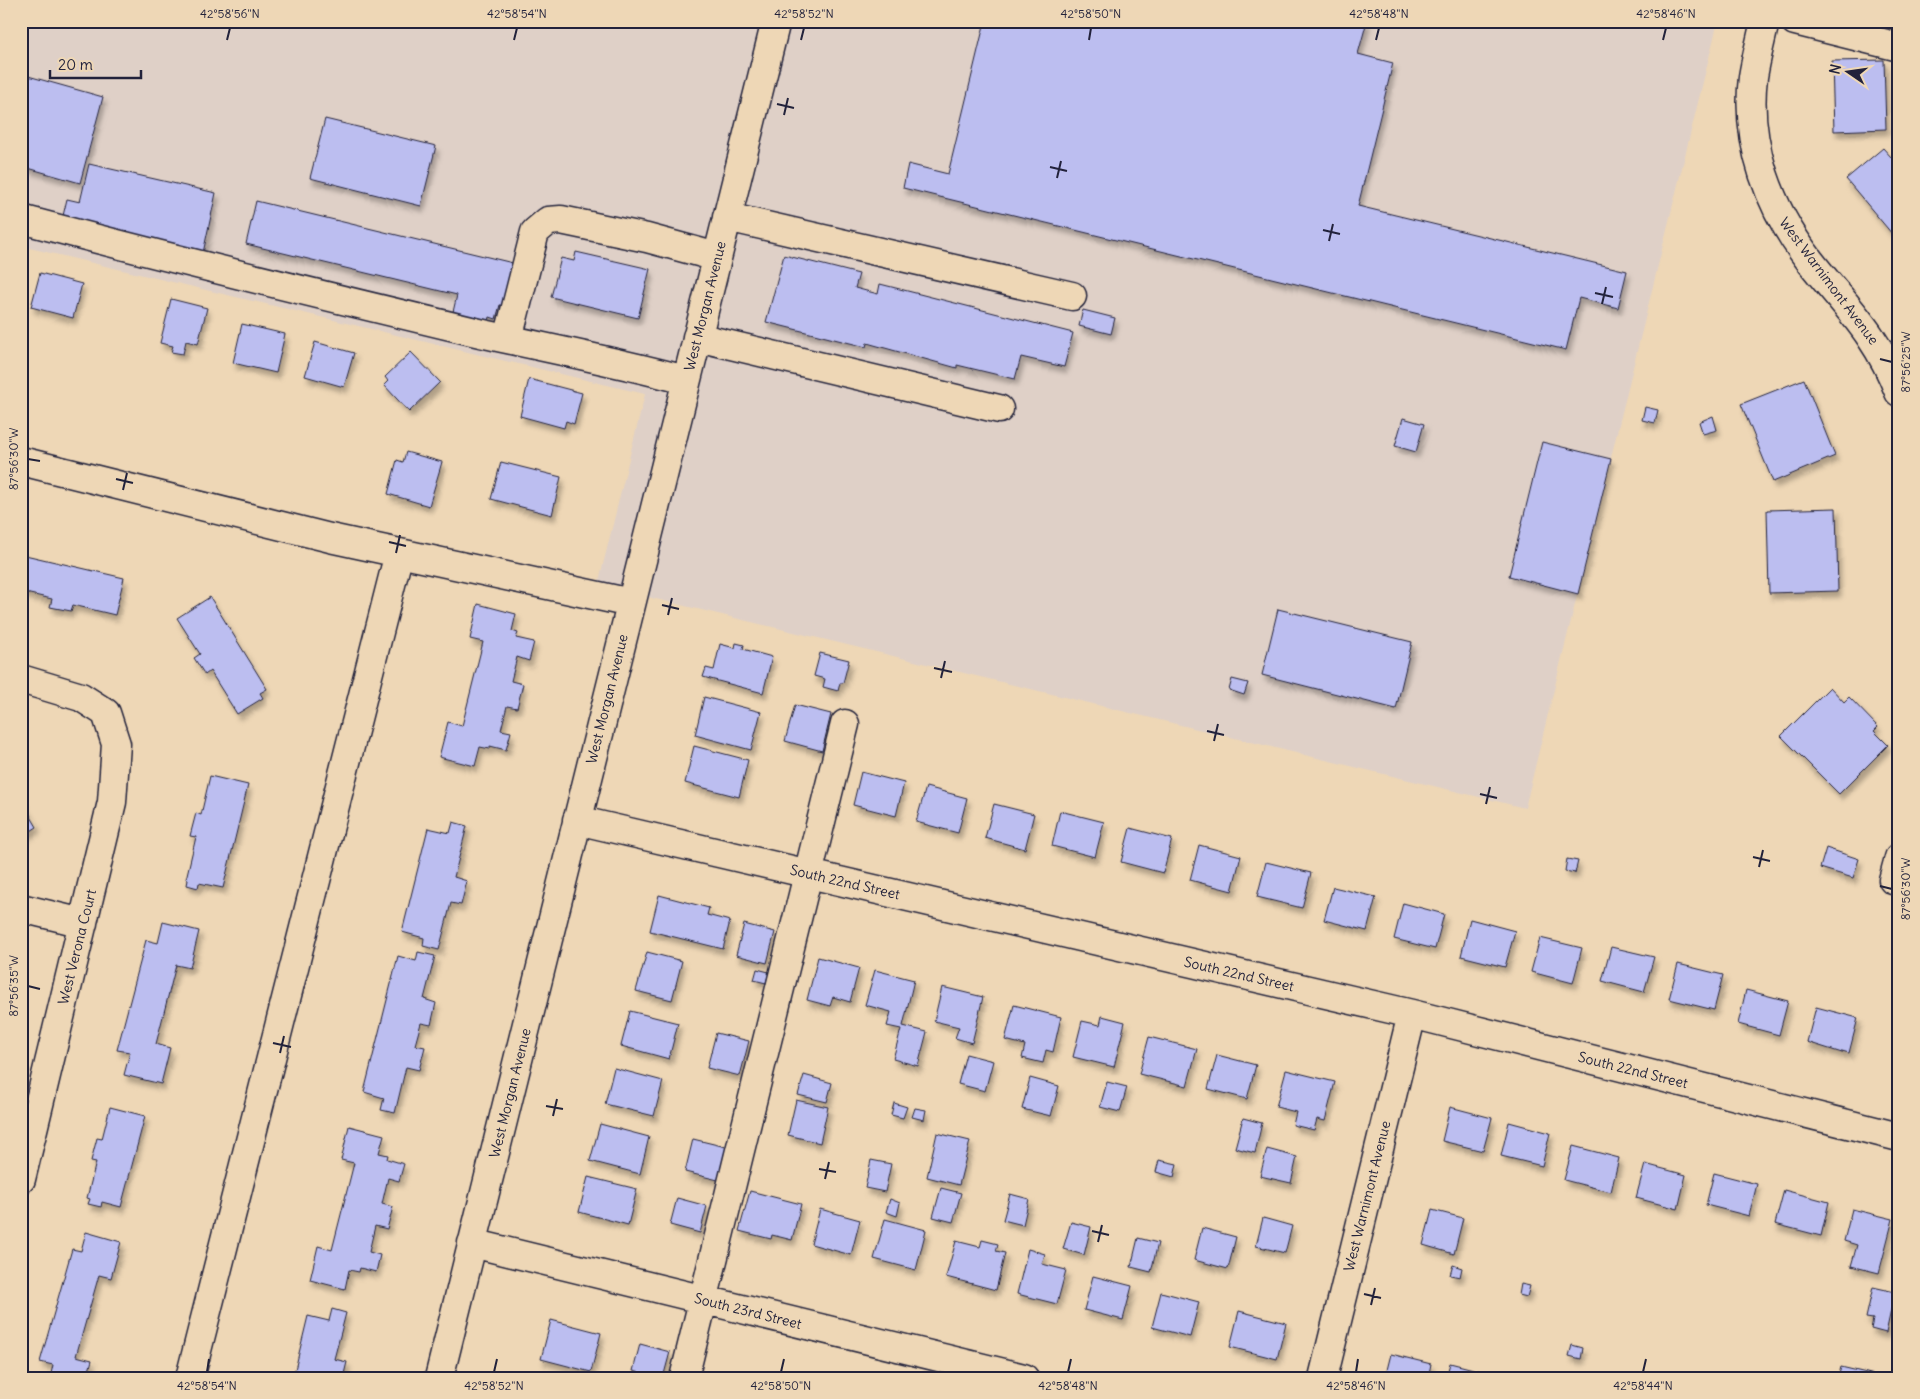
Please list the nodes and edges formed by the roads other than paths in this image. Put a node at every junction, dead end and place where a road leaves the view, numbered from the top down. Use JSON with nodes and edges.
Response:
{"nodes":[{"id":1,"x":776,"y":21,"type":"edge"},
{"id":2,"x":1765,"y":21,"type":"edge"},
{"id":3,"x":1795,"y":21,"type":"edge"},
{"id":4,"x":1899,"y":47,"type":"edge"},
{"id":5,"x":727,"y":217,"type":"junction"},
{"id":6,"x":21,"y":219,"type":"edge"},
{"id":7,"x":717,"y":257,"type":"junction"},
{"id":8,"x":1072,"y":296,"type":"dead end"},
{"id":9,"x":697,"y":337,"type":"junction"},
{"id":10,"x":508,"y":338,"type":"junction"},
{"id":11,"x":686,"y":380,"type":"junction"},
{"id":12,"x":1899,"y":392,"type":"edge"},
{"id":13,"x":999,"y":409,"type":"dead end"},
{"id":14,"x":21,"y":461,"type":"edge"},
{"id":15,"x":398,"y":553,"type":"junction"},
{"id":16,"x":631,"y":603,"type":"junction"},
{"id":17,"x":21,"y":679,"type":"edge"},
{"id":18,"x":846,"y":724,"type":"dead end"},
{"id":19,"x":577,"y":820,"type":"junction"},
{"id":20,"x":809,"y":874,"type":"junction"},
{"id":21,"x":21,"y":908,"type":"edge"},
{"id":22,"x":83,"y":923,"type":"junction"},
{"id":23,"x":1412,"y":1014,"type":"junction"},
{"id":24,"x":27,"y":1132,"type":"edge"},
{"id":25,"x":1899,"y":1137,"type":"edge"},
{"id":26,"x":21,"y":1179,"type":"edge"},
{"id":27,"x":472,"y":1243,"type":"junction"},
{"id":28,"x":704,"y":1300,"type":"junction"},
{"id":29,"x":190,"y":1378,"type":"edge"},
{"id":30,"x":439,"y":1378,"type":"edge"},
{"id":31,"x":684,"y":1378,"type":"edge"},
{"id":32,"x":1024,"y":1378,"type":"edge"},
{"id":33,"x":1323,"y":1378,"type":"edge"}],
"edges":[{"from":1,"to":5,"type":"street","name":"West Morgan Avenue"},
{"from":2,"to":12,"type":"street","name":"West Warnimont Avenue"},
{"from":3,"to":4,"type":"street"},
{"from":5,"to":7,"type":"street","name":"West Morgan Avenue"},
{"from":5,"to":8,"type":"street"},
{"from":6,"to":10,"type":"street"},
{"from":7,"to":9,"type":"street","name":"West Morgan Avenue"},
{"from":7,"to":10,"type":"street"},
{"from":9,"to":11,"type":"street","name":"West Morgan Avenue"},
{"from":9,"to":13,"type":"street"},
{"from":10,"to":11,"type":"street"},
{"from":11,"to":16,"type":"street","name":"West Morgan Avenue"},
{"from":14,"to":15,"type":"street"},
{"from":15,"to":16,"type":"street"},
{"from":15,"to":29,"type":"street"},
{"from":16,"to":19,"type":"street","name":"West Morgan Avenue"},
{"from":17,"to":22,"type":"street","name":"West Verona Court"},
{"from":18,"to":20,"type":"street"},
{"from":19,"to":20,"type":"street","name":"South 22nd Street"},
{"from":19,"to":27,"type":"street","name":"West Morgan Avenue"},
{"from":20,"to":23,"type":"street","name":"South 22nd Street"},
{"from":20,"to":28,"type":"street"},
{"from":21,"to":22,"type":"street"},
{"from":22,"to":24,"type":"street","name":"West Verona Court"},
{"from":23,"to":25,"type":"street","name":"South 22nd Street"},
{"from":23,"to":33,"type":"street","name":"West Warnimont Avenue"},
{"from":24,"to":26,"type":"street","name":"West Verona Court"},
{"from":27,"to":28,"type":"street","name":"South 23rd Street"},
{"from":27,"to":30,"type":"street","name":"West Morgan Avenue"},
{"from":28,"to":31,"type":"street"},
{"from":28,"to":32,"type":"street","name":"South 23rd Street"}]}
